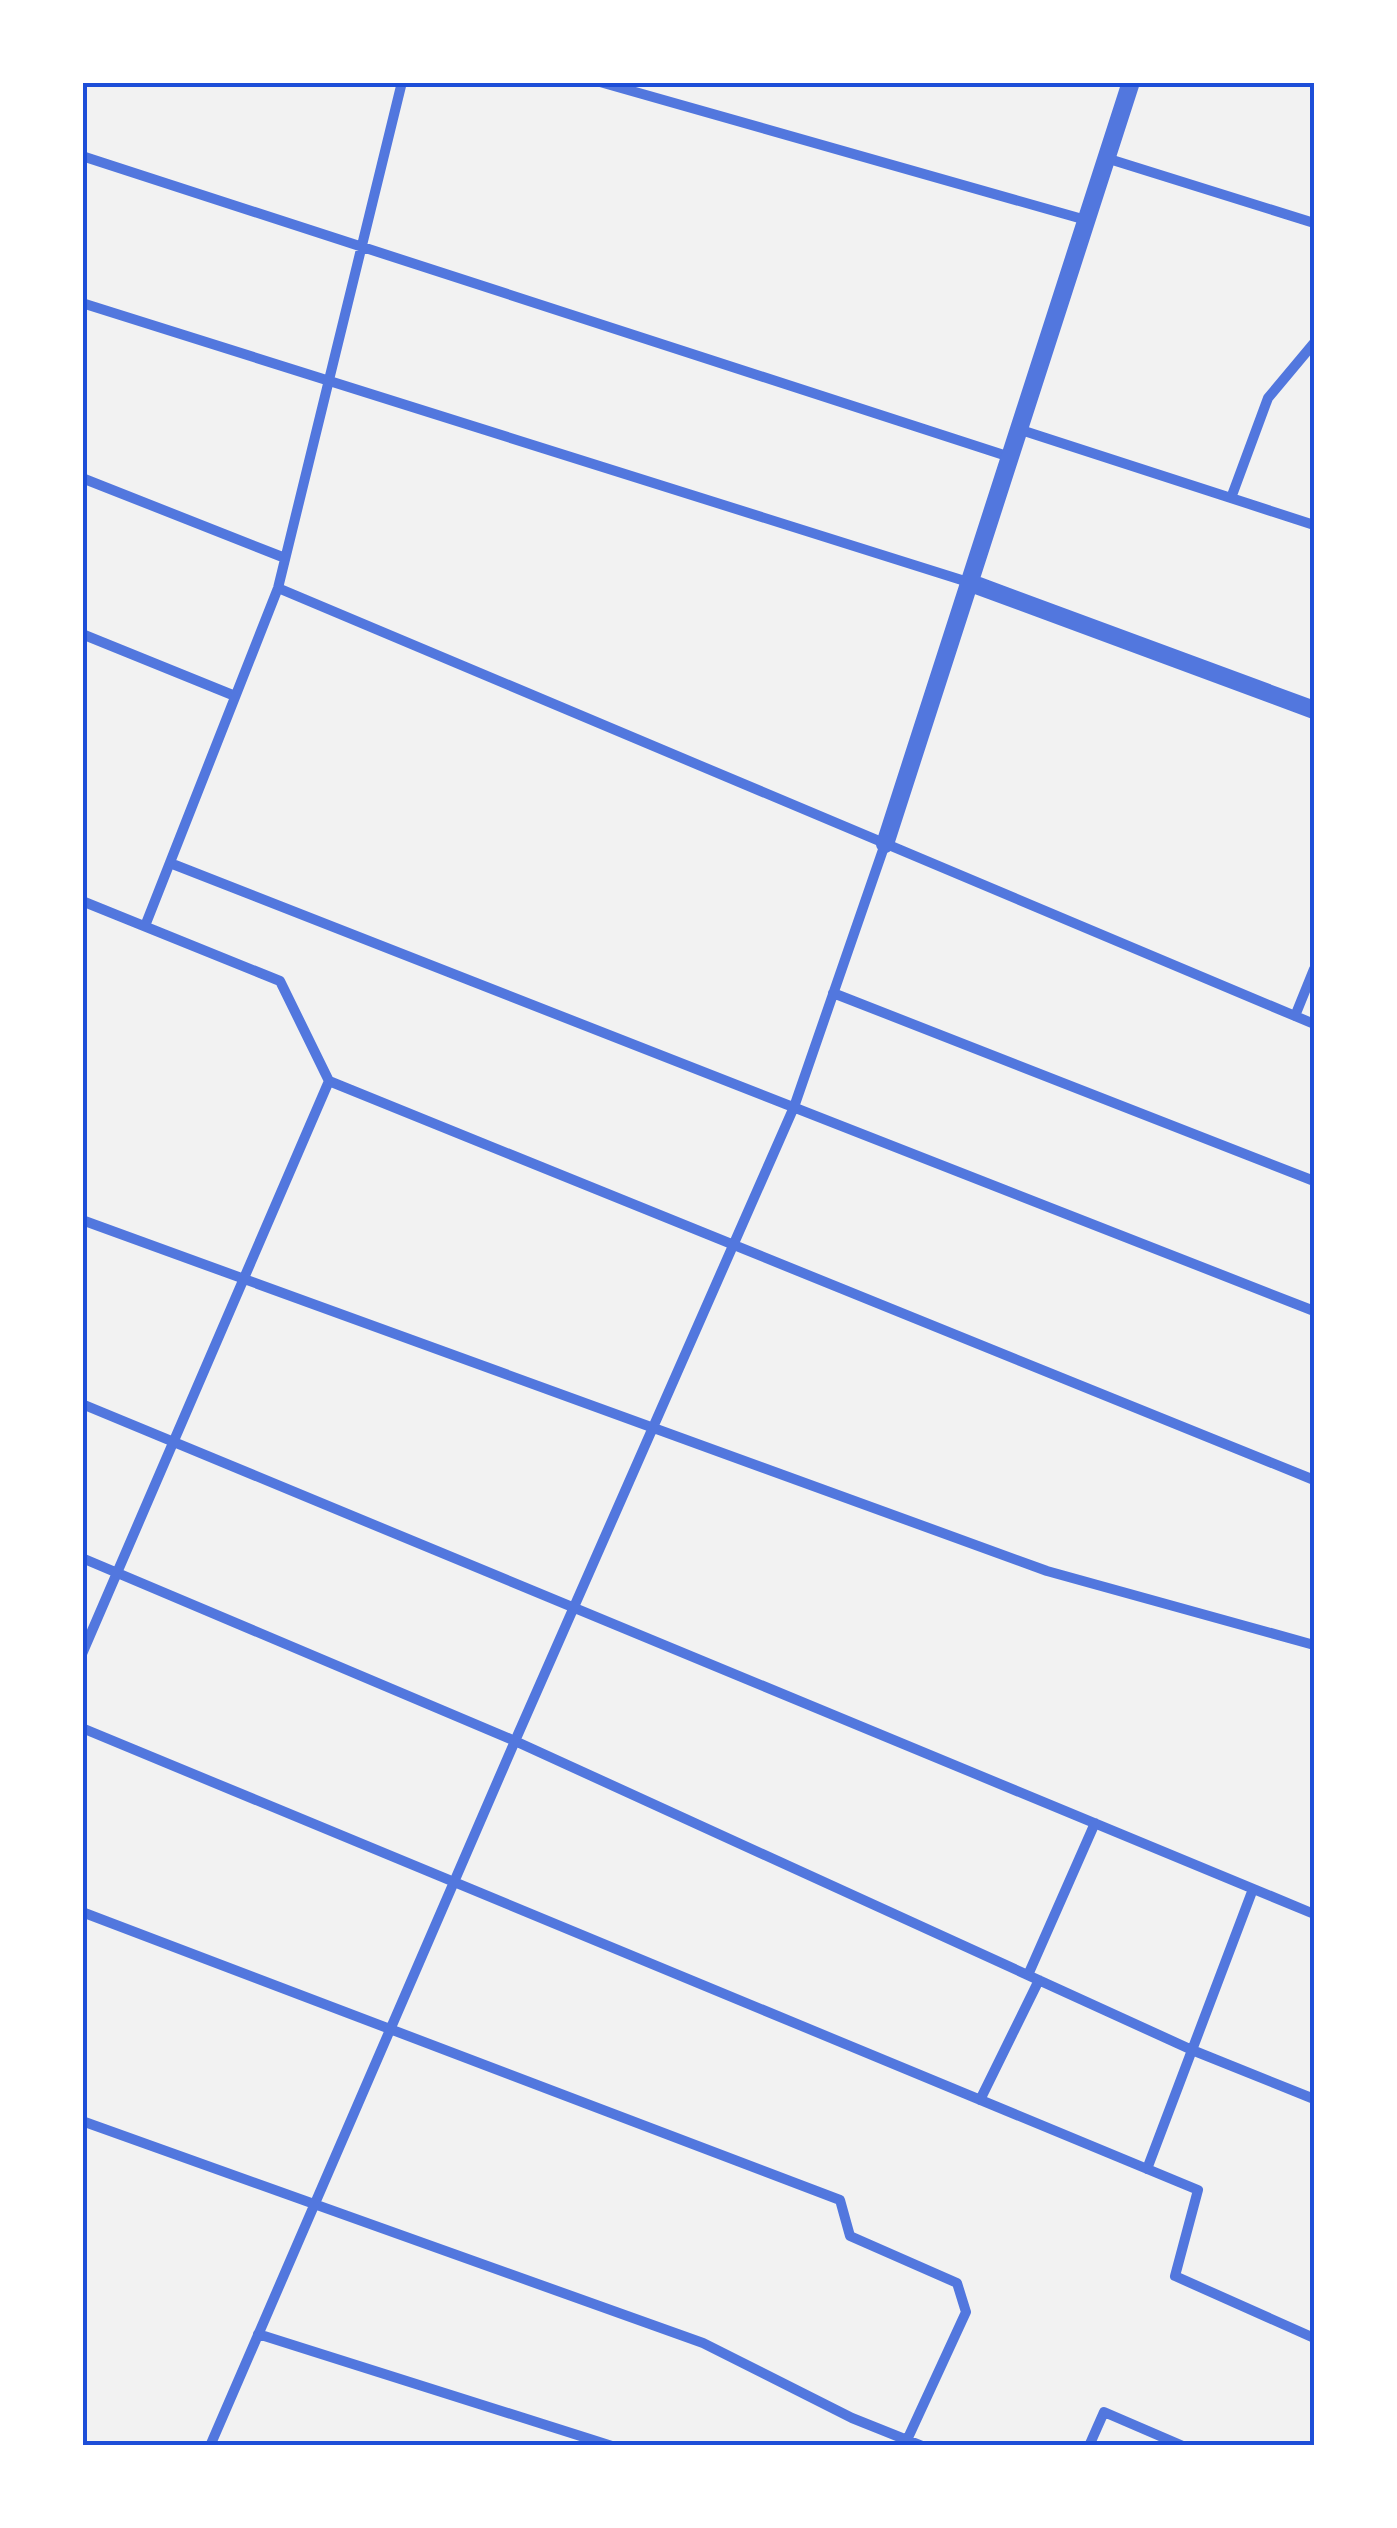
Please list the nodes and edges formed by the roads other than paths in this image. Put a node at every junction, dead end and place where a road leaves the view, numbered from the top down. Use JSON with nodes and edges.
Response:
{"nodes":[{"id":1,"x":402,"y":82,"type":"edge"},
{"id":2,"x":600,"y":82,"type":"edge"},
{"id":3,"x":1131,"y":82,"type":"edge"},
{"id":4,"x":82,"y":156,"type":"edge"},
{"id":5,"x":1106,"y":158,"type":"junction"},
{"id":6,"x":1086,"y":220,"type":"junction"},
{"id":7,"x":1314,"y":223,"type":"edge"},
{"id":8,"x":362,"y":246,"type":"junction"},
{"id":9,"x":82,"y":304,"type":"edge"},
{"id":10,"x":1314,"y":344,"type":"edge"},
{"id":11,"x":328,"y":380,"type":"junction"},
{"id":12,"x":1018,"y":429,"type":"junction"},
{"id":13,"x":1010,"y":457,"type":"junction"},
{"id":14,"x":82,"y":478,"type":"edge"},
{"id":15,"x":1231,"y":498,"type":"junction"},
{"id":16,"x":1314,"y":525,"type":"edge"},
{"id":17,"x":285,"y":558,"type":"junction"},
{"id":18,"x":968,"y":582,"type":"junction"},
{"id":19,"x":278,"y":588,"type":"junction"},
{"id":20,"x":82,"y":634,"type":"edge"},
{"id":21,"x":236,"y":696,"type":"junction"},
{"id":22,"x":1314,"y":710,"type":"edge"},
{"id":23,"x":884,"y":844,"type":"junction"},
{"id":24,"x":170,"y":863,"type":"junction"},
{"id":25,"x":82,"y":901,"type":"edge"},
{"id":26,"x":145,"y":926,"type":"junction"},
{"id":27,"x":1314,"y":969,"type":"edge"},
{"id":28,"x":833,"y":992,"type":"junction"},
{"id":29,"x":1295,"y":1016,"type":"junction"},
{"id":30,"x":1314,"y":1024,"type":"edge"},
{"id":31,"x":330,"y":1082,"type":"junction"},
{"id":32,"x":794,"y":1108,"type":"junction"},
{"id":33,"x":1314,"y":1181,"type":"edge"},
{"id":34,"x":82,"y":1220,"type":"edge"},
{"id":35,"x":734,"y":1245,"type":"junction"},
{"id":36,"x":244,"y":1278,"type":"junction"},
{"id":37,"x":1314,"y":1311,"type":"edge"},
{"id":38,"x":82,"y":1404,"type":"edge"},
{"id":39,"x":653,"y":1427,"type":"junction"},
{"id":40,"x":174,"y":1442,"type":"junction"},
{"id":41,"x":1314,"y":1480,"type":"edge"},
{"id":42,"x":82,"y":1558,"type":"edge"},
{"id":43,"x":118,"y":1573,"type":"junction"},
{"id":44,"x":573,"y":1607,"type":"junction"},
{"id":45,"x":1314,"y":1645,"type":"edge"},
{"id":46,"x":82,"y":1654,"type":"edge"},
{"id":47,"x":82,"y":1728,"type":"edge"},
{"id":48,"x":514,"y":1741,"type":"junction"},
{"id":49,"x":1095,"y":1824,"type":"junction"},
{"id":50,"x":454,"y":1882,"type":"junction"},
{"id":51,"x":1253,"y":1889,"type":"junction"},
{"id":52,"x":82,"y":1912,"type":"edge"},
{"id":53,"x":1314,"y":1914,"type":"edge"},
{"id":54,"x":1034,"y":1978,"type":"junction"},
{"id":55,"x":390,"y":2029,"type":"junction"},
{"id":56,"x":1192,"y":2050,"type":"junction"},
{"id":57,"x":1314,"y":2099,"type":"edge"},
{"id":58,"x":980,"y":2100,"type":"junction"},
{"id":59,"x":82,"y":2121,"type":"edge"},
{"id":60,"x":1147,"y":2170,"type":"junction"},
{"id":61,"x":314,"y":2204,"type":"junction"},
{"id":62,"x":258,"y":2334,"type":"junction"},
{"id":63,"x":1314,"y":2338,"type":"edge"},
{"id":64,"x":906,"y":2440,"type":"junction"},
{"id":65,"x":210,"y":2446,"type":"edge"},
{"id":66,"x":612,"y":2446,"type":"edge"},
{"id":67,"x":922,"y":2446,"type":"edge"},
{"id":68,"x":1089,"y":2446,"type":"edge"},
{"id":69,"x":1184,"y":2446,"type":"edge"}],
"edges":[{"from":1,"to":8,"type":"street"},
{"from":2,"to":6,"type":"street"},
{"from":3,"to":5,"type":"street"},
{"from":4,"to":8,"type":"street"},
{"from":5,"to":6,"type":"street"},
{"from":5,"to":7,"type":"street"},
{"from":6,"to":12,"type":"street"},
{"from":8,"to":11,"type":"street"},
{"from":8,"to":13,"type":"street"},
{"from":9,"to":11,"type":"street"},
{"from":10,"to":15,"type":"street"},
{"from":11,"to":17,"type":"street"},
{"from":11,"to":18,"type":"street"},
{"from":12,"to":13,"type":"street"},
{"from":12,"to":15,"type":"street"},
{"from":13,"to":18,"type":"street"},
{"from":14,"to":17,"type":"street"},
{"from":15,"to":16,"type":"street"},
{"from":17,"to":19,"type":"street"},
{"from":18,"to":22,"type":"street"},
{"from":18,"to":23,"type":"street"},
{"from":19,"to":21,"type":"street"},
{"from":19,"to":23,"type":"street"},
{"from":20,"to":21,"type":"street"},
{"from":21,"to":24,"type":"street"},
{"from":23,"to":28,"type":"street"},
{"from":23,"to":29,"type":"street"},
{"from":24,"to":26,"type":"street"},
{"from":24,"to":32,"type":"street"},
{"from":25,"to":26,"type":"street"},
{"from":26,"to":31,"type":"street"},
{"from":27,"to":29,"type":"street"},
{"from":28,"to":32,"type":"street"},
{"from":28,"to":33,"type":"street"},
{"from":29,"to":30,"type":"street"},
{"from":31,"to":35,"type":"street"},
{"from":31,"to":36,"type":"street"},
{"from":32,"to":35,"type":"street"},
{"from":32,"to":37,"type":"street"},
{"from":34,"to":36,"type":"street"},
{"from":35,"to":39,"type":"street"},
{"from":35,"to":41,"type":"street"},
{"from":36,"to":39,"type":"street"},
{"from":36,"to":40,"type":"street"},
{"from":38,"to":40,"type":"street"},
{"from":39,"to":44,"type":"street"},
{"from":39,"to":45,"type":"street"},
{"from":40,"to":43,"type":"street"},
{"from":40,"to":44,"type":"street"},
{"from":42,"to":43,"type":"street"},
{"from":43,"to":46,"type":"street"},
{"from":43,"to":48,"type":"street"},
{"from":44,"to":48,"type":"street"},
{"from":44,"to":49,"type":"street"},
{"from":47,"to":50,"type":"street"},
{"from":48,"to":50,"type":"street"},
{"from":48,"to":54,"type":"street"},
{"from":49,"to":51,"type":"street"},
{"from":49,"to":54,"type":"street"},
{"from":50,"to":55,"type":"street"},
{"from":50,"to":58,"type":"street"},
{"from":51,"to":53,"type":"street"},
{"from":51,"to":56,"type":"street"},
{"from":52,"to":55,"type":"street"},
{"from":54,"to":56,"type":"street"},
{"from":54,"to":58,"type":"street"},
{"from":55,"to":61,"type":"street"},
{"from":55,"to":64,"type":"street"},
{"from":56,"to":57,"type":"street"},
{"from":56,"to":60,"type":"street"},
{"from":58,"to":60,"type":"street"},
{"from":59,"to":61,"type":"street"},
{"from":60,"to":63,"type":"street"},
{"from":61,"to":62,"type":"street"},
{"from":61,"to":64,"type":"street"},
{"from":62,"to":65,"type":"street"},
{"from":62,"to":66,"type":"street"},
{"from":64,"to":67,"type":"street"},
{"from":68,"to":69,"type":"street"}]}
